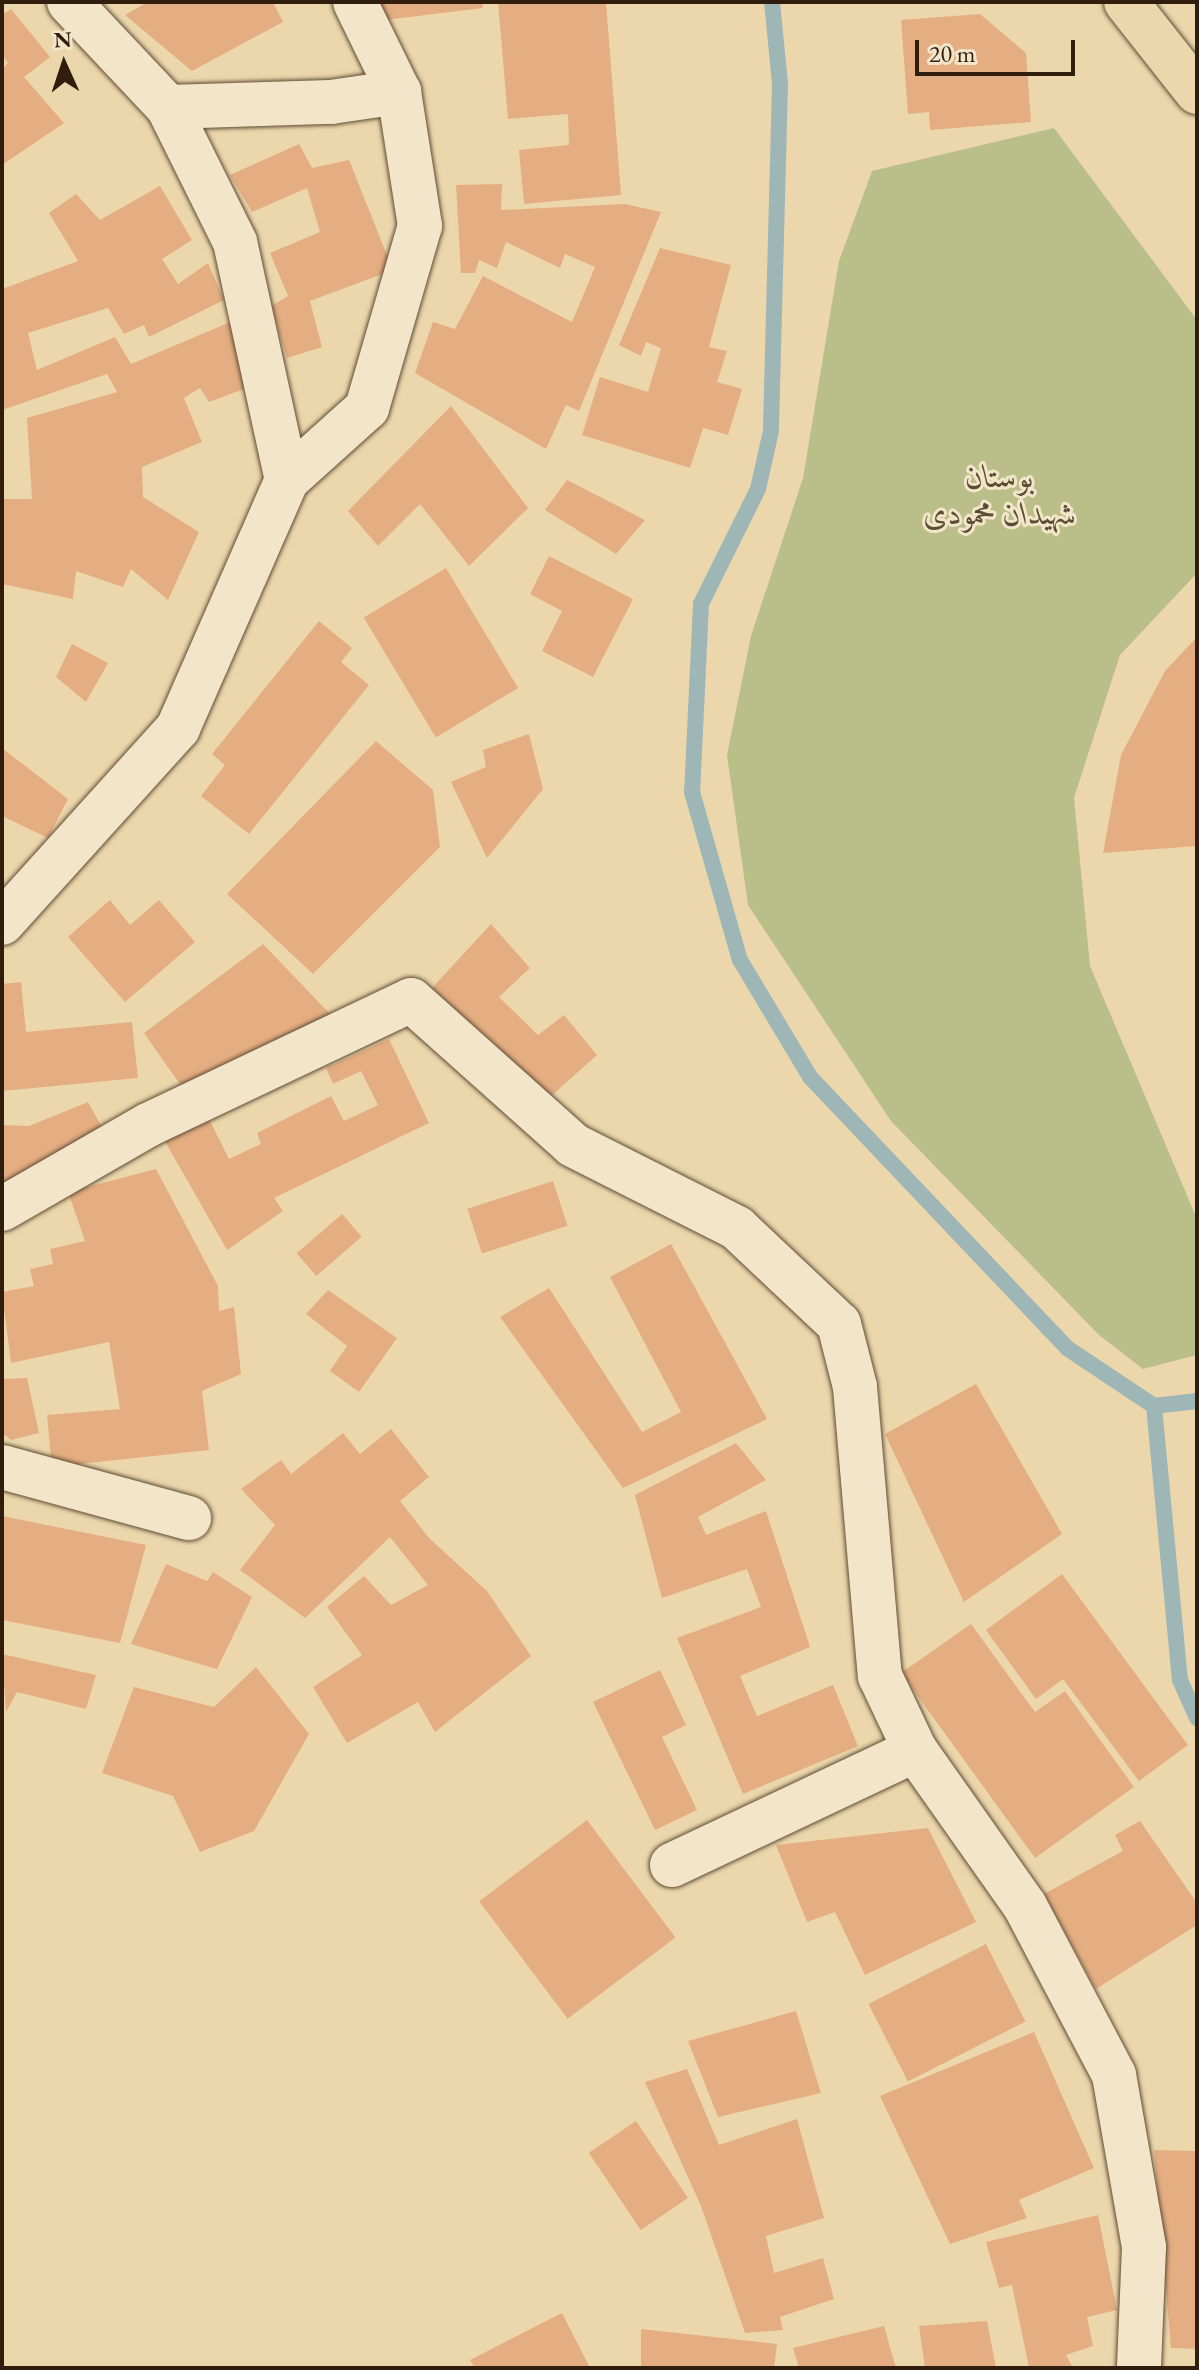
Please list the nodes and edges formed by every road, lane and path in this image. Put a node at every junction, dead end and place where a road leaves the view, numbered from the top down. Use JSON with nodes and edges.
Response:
{"nodes":[{"id":1,"x":69,"y":2,"type":"edge"},
{"id":2,"x":355,"y":2,"type":"edge"},
{"id":3,"x":1126,"y":2,"type":"edge"},
{"id":4,"x":399,"y":92,"type":"junction"},
{"id":5,"x":1197,"y":92,"type":"edge"},
{"id":6,"x":168,"y":107,"type":"junction"},
{"id":7,"x":287,"y":480,"type":"junction"},
{"id":8,"x":2,"y":923,"type":"edge"},
{"id":9,"x":2,"y":1209,"type":"edge"},
{"id":10,"x":2,"y":1467,"type":"edge"},
{"id":11,"x":189,"y":1518,"type":"dead end"},
{"id":12,"x":915,"y":1750,"type":"junction"},
{"id":13,"x":672,"y":1865,"type":"dead end"},
{"id":14,"x":1139,"y":2368,"type":"edge"}],
"edges":[{"from":1,"to":6,"type":"street"},
{"from":2,"to":4,"type":"street"},
{"from":3,"to":5,"type":"main road"},
{"from":4,"to":6,"type":"street"},
{"from":4,"to":7,"type":"street"},
{"from":6,"to":7,"type":"street"},
{"from":7,"to":8,"type":"street"},
{"from":9,"to":12,"type":"street"},
{"from":10,"to":11,"type":"street"},
{"from":12,"to":13,"type":"street"},
{"from":12,"to":14,"type":"street"}]}
